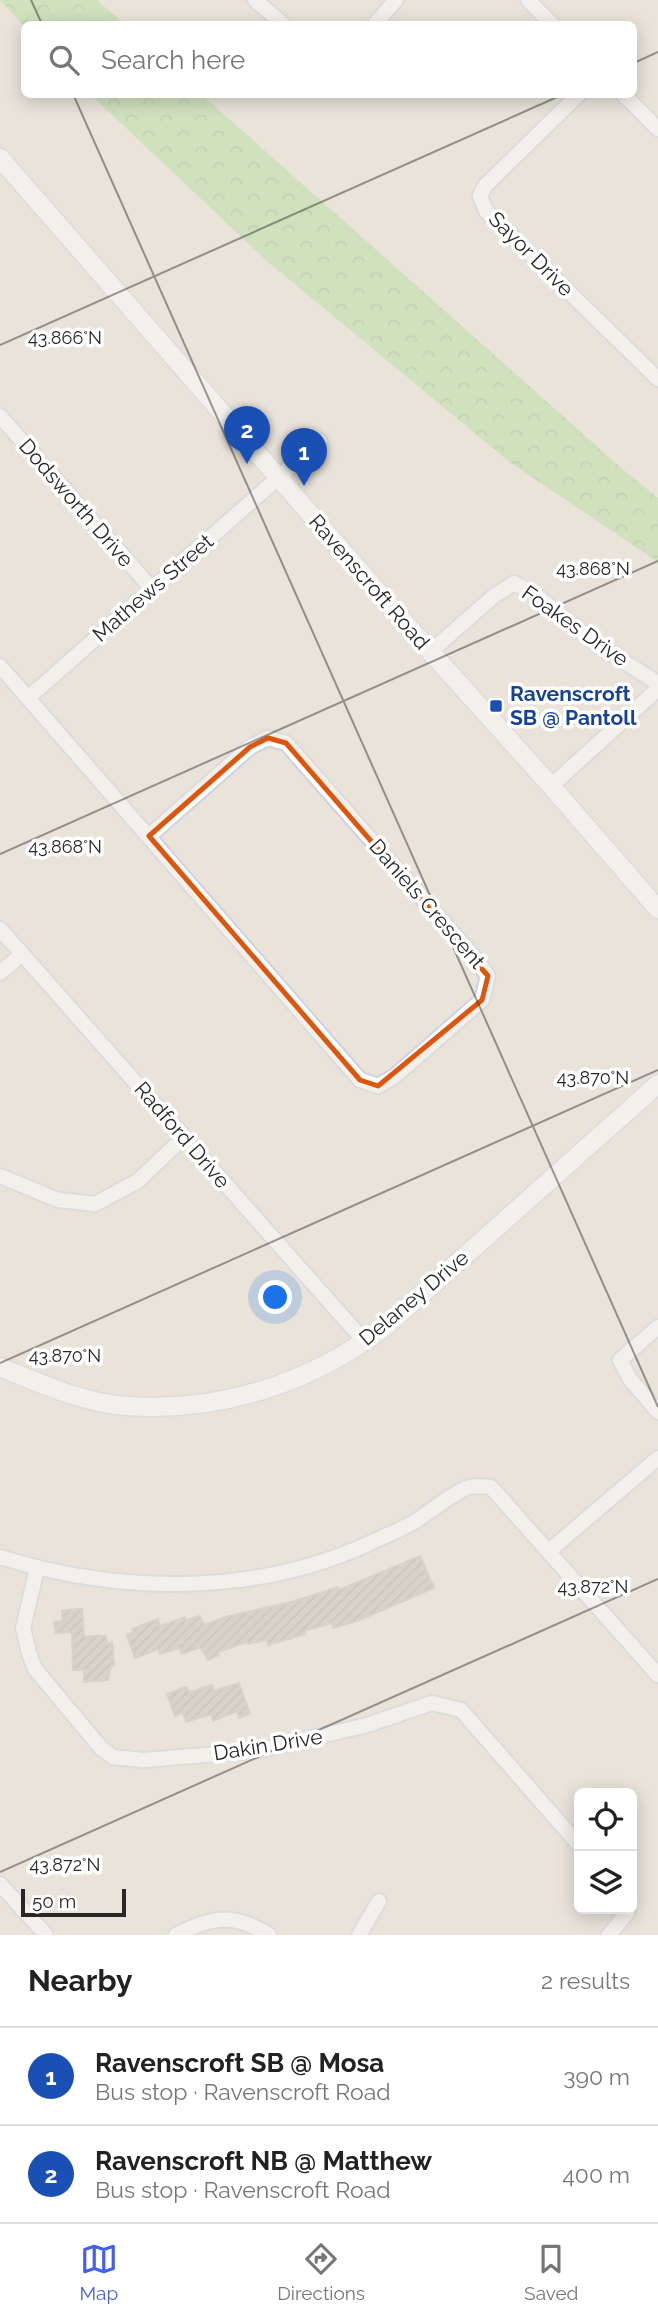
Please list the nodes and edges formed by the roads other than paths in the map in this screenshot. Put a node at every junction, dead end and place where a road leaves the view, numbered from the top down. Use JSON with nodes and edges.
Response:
{"nodes":[{"id":1,"x":255,"y":0,"type":"edge"},
{"id":2,"x":396,"y":0,"type":"edge"},
{"id":3,"x":528,"y":0,"type":"edge"},
{"id":4,"x":280,"y":21,"type":"edge"},
{"id":5,"x":377,"y":21,"type":"edge"},
{"id":6,"x":549,"y":21,"type":"edge"},
{"id":7,"x":575,"y":98,"type":"edge"},
{"id":8,"x":627,"y":98,"type":"edge"},
{"id":9,"x":658,"y":129,"type":"edge"},
{"id":10,"x":0,"y":158,"type":"edge"},
{"id":11,"x":658,"y":379,"type":"edge"},
{"id":12,"x":0,"y":416,"type":"edge"},
{"id":13,"x":320,"y":441,"type":"dead end"},
{"id":14,"x":279,"y":478,"type":"junction"},
{"id":15,"x":152,"y":589,"type":"junction"},
{"id":16,"x":430,"y":652,"type":"junction"},
{"id":17,"x":0,"y":666,"type":"edge"},
{"id":18,"x":658,"y":683,"type":"edge"},
{"id":19,"x":658,"y":689,"type":"edge"},
{"id":20,"x":28,"y":698,"type":"junction"},
{"id":21,"x":551,"y":786,"type":"junction"},
{"id":22,"x":149,"y":836,"type":"junction"},
{"id":23,"x":658,"y":909,"type":"edge"},
{"id":24,"x":0,"y":929,"type":"edge"},
{"id":25,"x":22,"y":954,"type":"junction"},
{"id":26,"x":0,"y":973,"type":"edge"},
{"id":27,"x":658,"y":1084,"type":"edge"},
{"id":28,"x":184,"y":1137,"type":"junction"},
{"id":29,"x":0,"y":1176,"type":"edge"},
{"id":30,"x":658,"y":1327,"type":"edge"},
{"id":31,"x":365,"y":1342,"type":"junction"},
{"id":32,"x":0,"y":1367,"type":"edge"},
{"id":33,"x":658,"y":1412,"type":"edge"},
{"id":34,"x":658,"y":1458,"type":"edge"},
{"id":35,"x":549,"y":1551,"type":"junction"},
{"id":36,"x":0,"y":1557,"type":"edge"},
{"id":37,"x":37,"y":1569,"type":"junction"},
{"id":38,"x":658,"y":1675,"type":"edge"},
{"id":39,"x":574,"y":1839,"type":"edge"},
{"id":40,"x":0,"y":1884,"type":"edge"},
{"id":41,"x":379,"y":1902,"type":"dead end"},
{"id":42,"x":626,"y":1914,"type":"edge"},
{"id":43,"x":46,"y":1935,"type":"edge"},
{"id":44,"x":176,"y":1935,"type":"edge"},
{"id":45,"x":269,"y":1935,"type":"edge"},
{"id":46,"x":359,"y":1935,"type":"edge"},
{"id":47,"x":609,"y":1935,"type":"edge"}],
"edges":[{"from":1,"to":4,"type":"street"},
{"from":2,"to":5,"type":"street"},
{"from":3,"to":6,"type":"street"},
{"from":7,"to":11,"type":"street","name":"Sayor Drive"},
{"from":8,"to":9,"type":"street"},
{"from":10,"to":14,"type":"street","name":"Ravenscroft Road"},
{"from":12,"to":15,"type":"street","name":"Dodsworth Drive"},
{"from":13,"to":14,"type":"street","name":"Mathews Street"},
{"from":14,"to":15,"type":"street","name":"Mathews Street"},
{"from":14,"to":16,"type":"street","name":"Ravenscroft Road"},
{"from":15,"to":20,"type":"street","name":"Mathews Street"},
{"from":16,"to":18,"type":"street","name":"Foakes Drive"},
{"from":16,"to":21,"type":"street","name":"Ravenscroft Road"},
{"from":17,"to":20,"type":"street","name":"Daniels Crescent"},
{"from":19,"to":21,"type":"street"},
{"from":20,"to":22,"type":"street","name":"Daniels Crescent"},
{"from":21,"to":23,"type":"street","name":"Ravenscroft Road"},
{"from":22,"to":22,"type":"street","name":"Daniels Crescent"},
{"from":24,"to":25,"type":"street","name":"Radford Drive"},
{"from":25,"to":26,"type":"street"},
{"from":25,"to":28,"type":"street","name":"Radford Drive"},
{"from":27,"to":31,"type":"street","name":"Delaney Drive"},
{"from":28,"to":29,"type":"street"},
{"from":28,"to":31,"type":"street","name":"Radford Drive"},
{"from":30,"to":33,"type":"street"},
{"from":31,"to":32,"type":"street","name":"Delaney Drive"},
{"from":34,"to":35,"type":"street"},
{"from":35,"to":37,"type":"street"},
{"from":35,"to":38,"type":"street"},
{"from":36,"to":37,"type":"street"},
{"from":37,"to":39,"type":"street","name":"Dakin Drive"},
{"from":40,"to":43,"type":"street"},
{"from":41,"to":46,"type":"street"},
{"from":42,"to":47,"type":"street"},
{"from":44,"to":45,"type":"street"}]}
